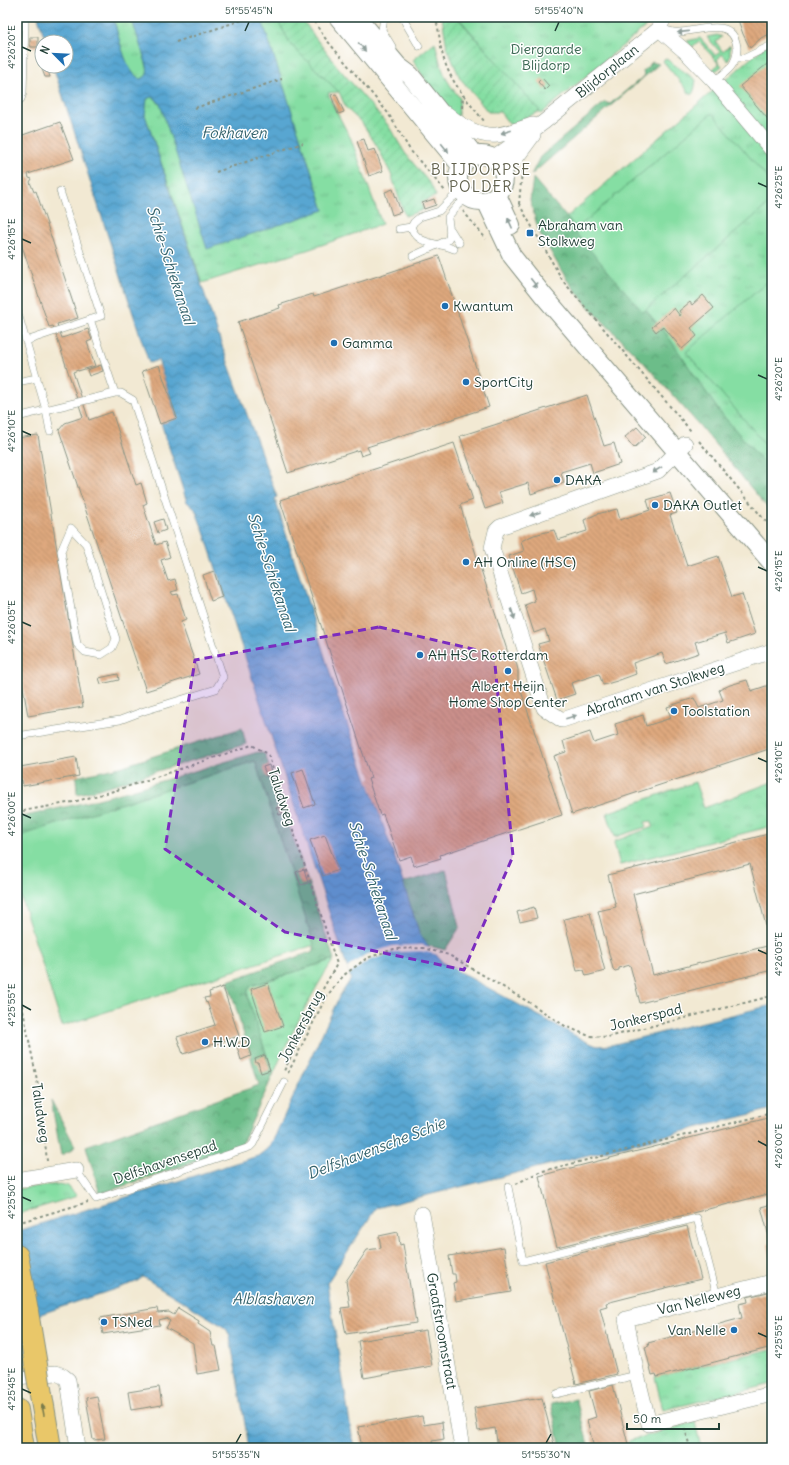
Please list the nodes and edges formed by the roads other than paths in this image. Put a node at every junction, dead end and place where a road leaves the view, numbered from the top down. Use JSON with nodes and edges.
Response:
{"nodes":[{"id":1,"x":338,"y":17,"type":"edge"},
{"id":2,"x":357,"y":17,"type":"edge"},
{"id":3,"x":384,"y":17,"type":"edge"},
{"id":4,"x":402,"y":17,"type":"edge"},
{"id":5,"x":25,"y":21,"type":"dead end"},
{"id":6,"x":662,"y":23,"type":"edge"},
{"id":7,"x":772,"y":45,"type":"edge"},
{"id":8,"x":419,"y":46,"type":"dead end"},
{"id":9,"x":736,"y":58,"type":"junction"},
{"id":10,"x":410,"y":75,"type":"junction"},
{"id":11,"x":714,"y":81,"type":"junction"},
{"id":12,"x":430,"y":100,"type":"junction"},
{"id":13,"x":17,"y":102,"type":"edge"},
{"id":14,"x":544,"y":122,"type":"junction"},
{"id":15,"x":772,"y":150,"type":"edge"},
{"id":16,"x":468,"y":162,"type":"junction"},
{"id":17,"x":498,"y":165,"type":"junction"},
{"id":18,"x":60,"y":191,"type":"dead end"},
{"id":19,"x":460,"y":198,"type":"junction"},
{"id":20,"x":492,"y":198,"type":"junction"},
{"id":21,"x":443,"y":207,"type":"junction"},
{"id":22,"x":450,"y":214,"type":"junction"},
{"id":23,"x":411,"y":227,"type":"junction"},
{"id":24,"x":399,"y":229,"type":"dead end"},
{"id":25,"x":451,"y":230,"type":"junction"},
{"id":26,"x":439,"y":244,"type":"junction"},
{"id":27,"x":413,"y":256,"type":"dead end"},
{"id":28,"x":17,"y":310,"type":"edge"},
{"id":29,"x":90,"y":319,"type":"junction"},
{"id":30,"x":26,"y":341,"type":"junction"},
{"id":31,"x":36,"y":378,"type":"junction"},
{"id":32,"x":17,"y":382,"type":"edge"},
{"id":33,"x":116,"y":393,"type":"junction"},
{"id":34,"x":46,"y":410,"type":"junction"},
{"id":35,"x":17,"y":417,"type":"edge"},
{"id":36,"x":50,"y":431,"type":"dead end"},
{"id":37,"x":681,"y":448,"type":"junction"},
{"id":38,"x":71,"y":528,"type":"joint"},
{"id":39,"x":772,"y":546,"type":"edge"},
{"id":40,"x":772,"y":563,"type":"edge"},
{"id":41,"x":772,"y":651,"type":"edge"},
{"id":42,"x":17,"y":736,"type":"edge"},
{"id":43,"x":284,"y":1082,"type":"road end"},
{"id":44,"x":76,"y":1170,"type":"joint"},
{"id":45,"x":17,"y":1180,"type":"edge"},
{"id":46,"x":508,"y":1188,"type":"road end"},
{"id":47,"x":422,"y":1214,"type":"dead end"},
{"id":48,"x":17,"y":1256,"type":"edge"},
{"id":49,"x":772,"y":1282,"type":"edge"},
{"id":50,"x":717,"y":1296,"type":"junction"},
{"id":51,"x":637,"y":1375,"type":"junction"},
{"id":52,"x":17,"y":1377,"type":"edge"},
{"id":53,"x":556,"y":1394,"type":"dead end"},
{"id":54,"x":772,"y":1394,"type":"edge"},
{"id":55,"x":17,"y":1410,"type":"edge"},
{"id":56,"x":23,"y":1448,"type":"edge"},
{"id":57,"x":50,"y":1448,"type":"edge"},
{"id":58,"x":78,"y":1448,"type":"edge"},
{"id":59,"x":462,"y":1448,"type":"edge"}],
"edges":[{"from":1,"to":16,"type":"street","one_way":true},
{"from":2,"to":10,"type":"street"},
{"from":3,"to":10,"type":"lane"},
{"from":4,"to":8,"type":"lane"},
{"from":5,"to":13,"type":"lane"},
{"from":9,"to":6,"type":"lane","one_way":true},
{"from":6,"to":11,"type":"street"},
{"from":6,"to":14,"type":"street","name":"Blijdorplaan"},
{"from":7,"to":9,"type":"lane"},
{"from":9,"to":11,"type":"lane"},
{"from":10,"to":12,"type":"street"},
{"from":11,"to":15,"type":"street"},
{"from":14,"to":12,"type":"street","name":"Blijdorplaan","one_way":true},
{"from":12,"to":16,"type":"street"},
{"from":14,"to":17,"type":"street","name":"Blijdorplaan"},
{"from":14,"to":17,"type":"street","name":"Blijdorplaan"},
{"from":16,"to":17,"type":"street"},
{"from":16,"to":19,"type":"street"},
{"from":17,"to":20,"type":"street"},
{"from":18,"to":29,"type":"lane"},
{"from":19,"to":20,"type":"street"},
{"from":19,"to":21,"type":"lane"},
{"from":19,"to":22,"type":"lane"},
{"from":20,"to":37,"type":"street"},
{"from":21,"to":22,"type":"lane"},
{"from":21,"to":23,"type":"lane"},
{"from":22,"to":25,"type":"lane"},
{"from":23,"to":24,"type":"lane"},
{"from":23,"to":26,"type":"lane"},
{"from":25,"to":26,"type":"lane"},
{"from":25,"to":26,"type":"lane"},
{"from":26,"to":27,"type":"lane"},
{"from":28,"to":30,"type":"lane"},
{"from":29,"to":30,"type":"lane"},
{"from":29,"to":33,"type":"lane"},
{"from":30,"to":31,"type":"lane"},
{"from":31,"to":32,"type":"lane"},
{"from":31,"to":34,"type":"lane"},
{"from":33,"to":34,"type":"lane"},
{"from":33,"to":42,"type":"lane"},
{"from":34,"to":35,"type":"lane"},
{"from":34,"to":36,"type":"lane"},
{"from":37,"to":39,"type":"street"},
{"from":37,"to":40,"type":"street"},
{"from":37,"to":41,"type":"street","name":"Abraham van Stolkweg","one_way":true},
{"from":38,"to":38,"type":"lane"},
{"from":43,"to":44,"type":"lane","name":"Delfshavensepad"},
{"from":44,"to":45,"type":"street"},
{"from":46,"to":50,"type":"lane"},
{"from":47,"to":59,"type":"street","name":"Graafstroomstraat"},
{"from":57,"to":48,"type":"highway","one_way":true,"bridge":true},
{"from":49,"to":50,"type":"street","name":"Van Nelleweg"},
{"from":50,"to":51,"type":"street","name":"Van Nelleweg"},
{"from":51,"to":53,"type":"lane"},
{"from":51,"to":54,"type":"street"},
{"from":52,"to":58,"type":"street"},
{"from":55,"to":56,"type":"highway"}]}
